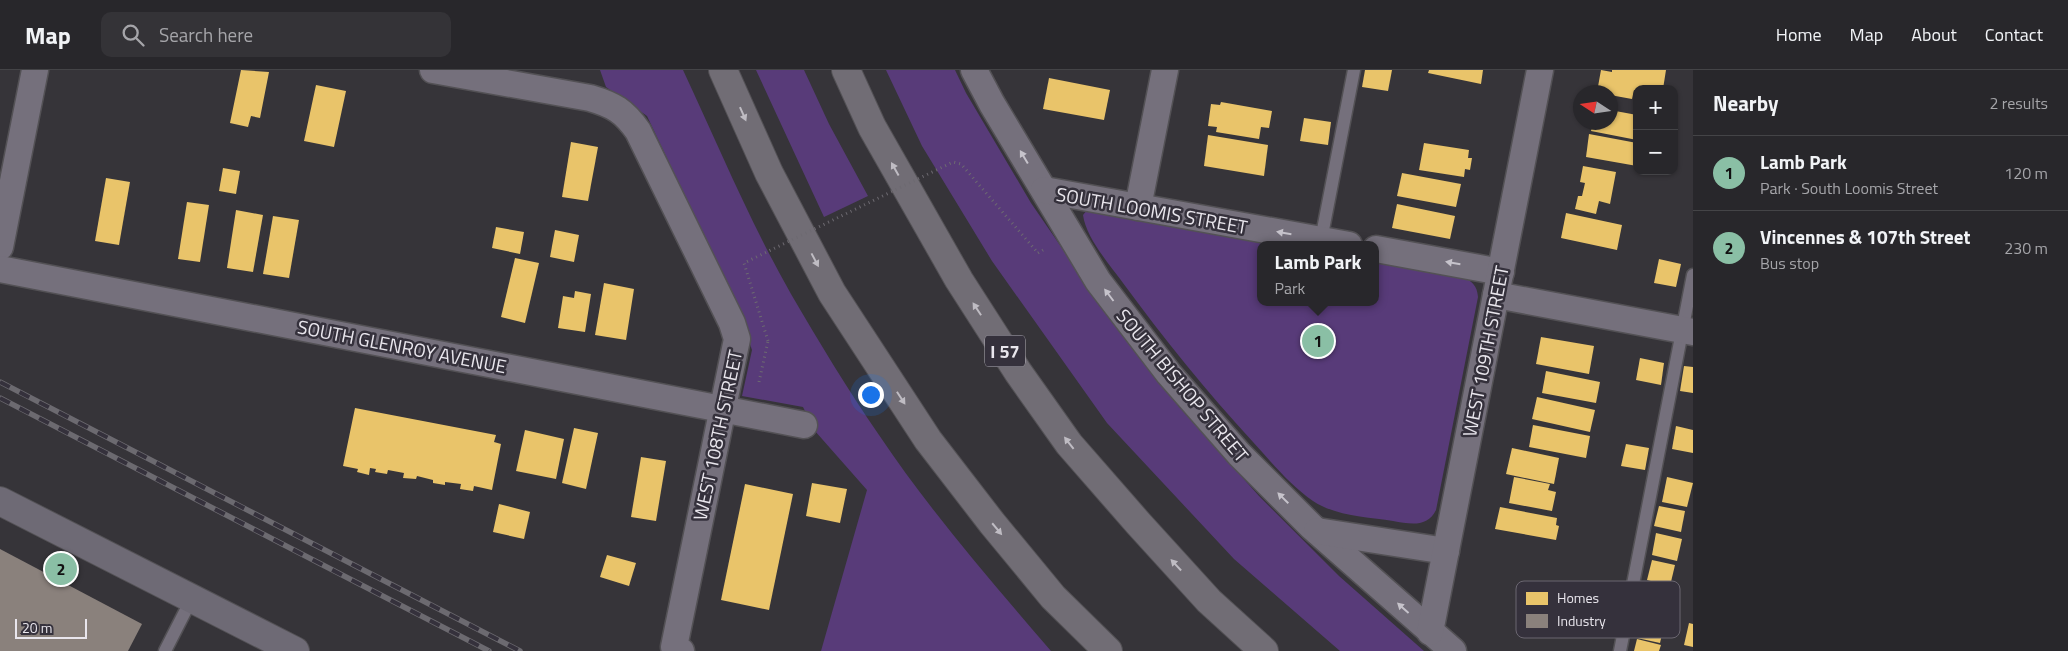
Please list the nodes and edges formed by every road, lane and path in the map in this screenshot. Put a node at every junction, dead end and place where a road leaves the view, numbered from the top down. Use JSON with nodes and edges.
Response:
{"nodes":[{"id":1,"x":35,"y":70,"type":"edge"},
{"id":2,"x":433,"y":70,"type":"edge"},
{"id":3,"x":723,"y":70,"type":"edge"},
{"id":4,"x":846,"y":70,"type":"edge"},
{"id":5,"x":1165,"y":70,"type":"edge"},
{"id":6,"x":1354,"y":70,"type":"edge"},
{"id":7,"x":1540,"y":70,"type":"edge"},
{"id":8,"x":976,"y":71,"type":"edge"},
{"id":9,"x":9,"y":150,"type":"edge"},
{"id":10,"x":1044,"y":190,"type":"junction"},
{"id":11,"x":1138,"y":207,"type":"junction"},
{"id":12,"x":1320,"y":240,"type":"junction"},
{"id":13,"x":1326,"y":241,"type":"edge"},
{"id":14,"x":0,"y":247,"type":"edge"},
{"id":15,"x":1043,"y":250,"type":"dead end"},
{"id":16,"x":1379,"y":251,"type":"edge"},
{"id":17,"x":0,"y":269,"type":"edge"},
{"id":18,"x":1693,"y":275,"type":"edge"},
{"id":19,"x":1498,"y":284,"type":"junction"},
{"id":20,"x":1688,"y":331,"type":"edge"},
{"id":21,"x":759,"y":382,"type":"dead end"},
{"id":22,"x":722,"y":408,"type":"junction"},
{"id":23,"x":804,"y":425,"type":"dead end"},
{"id":24,"x":0,"y":501,"type":"edge"},
{"id":25,"x":1317,"y":531,"type":"junction"},
{"id":26,"x":1446,"y":551,"type":"junction"},
{"id":27,"x":1635,"y":581,"type":"edge"},
{"id":28,"x":192,"y":598,"type":"junction"},
{"id":29,"x":1209,"y":601,"type":"junction"},
{"id":30,"x":1430,"y":632,"type":"junction"},
{"id":31,"x":1623,"y":638,"type":"edge"},
{"id":32,"x":677,"y":649,"type":"edge"},
{"id":33,"x":165,"y":651,"type":"edge"},
{"id":34,"x":294,"y":651,"type":"edge"},
{"id":35,"x":1108,"y":651,"type":"edge"},
{"id":36,"x":1264,"y":651,"type":"edge"},
{"id":37,"x":1284,"y":651,"type":"edge"},
{"id":38,"x":1453,"y":651,"type":"edge"},
{"id":39,"x":1620,"y":651,"type":"edge"}],
"edges":[{"from":1,"to":9,"type":"street"},
{"from":2,"to":22,"type":"street","name":"WEST 108TH STREET"},
{"from":3,"to":35,"type":"highway","one_way":true},
{"from":29,"to":4,"type":"highway","number":"I 57","one_way":true},
{"from":5,"to":11,"type":"street"},
{"from":6,"to":12,"type":"lane"},
{"from":7,"to":19,"type":"street","name":"WEST 109TH STREET"},
{"from":10,"to":8,"type":"street","name":"SOUTH BISHOP STREET","one_way":true},
{"from":9,"to":14,"type":"street"},
{"from":10,"to":11,"type":"street","name":"SOUTH LOOMIS STREET"},
{"from":25,"to":10,"type":"street","name":"SOUTH BISHOP STREET","one_way":true},
{"from":12,"to":11,"type":"street","name":"SOUTH LOOMIS STREET","one_way":true},
{"from":12,"to":13,"type":"street","name":"SOUTH LOOMIS STREET"},
{"from":15,"to":21,"type":"path","bridge":true},
{"from":19,"to":16,"type":"street","one_way":true},
{"from":17,"to":22,"type":"street","name":"SOUTH GLENROY AVENUE"},
{"from":18,"to":20,"type":"lane"},
{"from":19,"to":20,"type":"street"},
{"from":19,"to":26,"type":"street","name":"WEST 109TH STREET"},
{"from":20,"to":27,"type":"lane"},
{"from":22,"to":23,"type":"street","name":"SOUTH GLENROY AVENUE"},
{"from":22,"to":32,"type":"street","name":"WEST 108TH STREET"},
{"from":24,"to":28,"type":"main road"},
{"from":25,"to":26,"type":"street"},
{"from":30,"to":25,"type":"street","name":"SOUTH BISHOP STREET","one_way":true},
{"from":26,"to":30,"type":"street","name":"WEST 109TH STREET"},
{"from":28,"to":33,"type":"lane"},
{"from":28,"to":34,"type":"main road"},
{"from":29,"to":36,"type":"highway","number":"I 57"},
{"from":29,"to":37,"type":"highway"},
{"from":30,"to":38,"type":"street","name":"SOUTH BISHOP STREET"},
{"from":31,"to":39,"type":"lane"}]}
